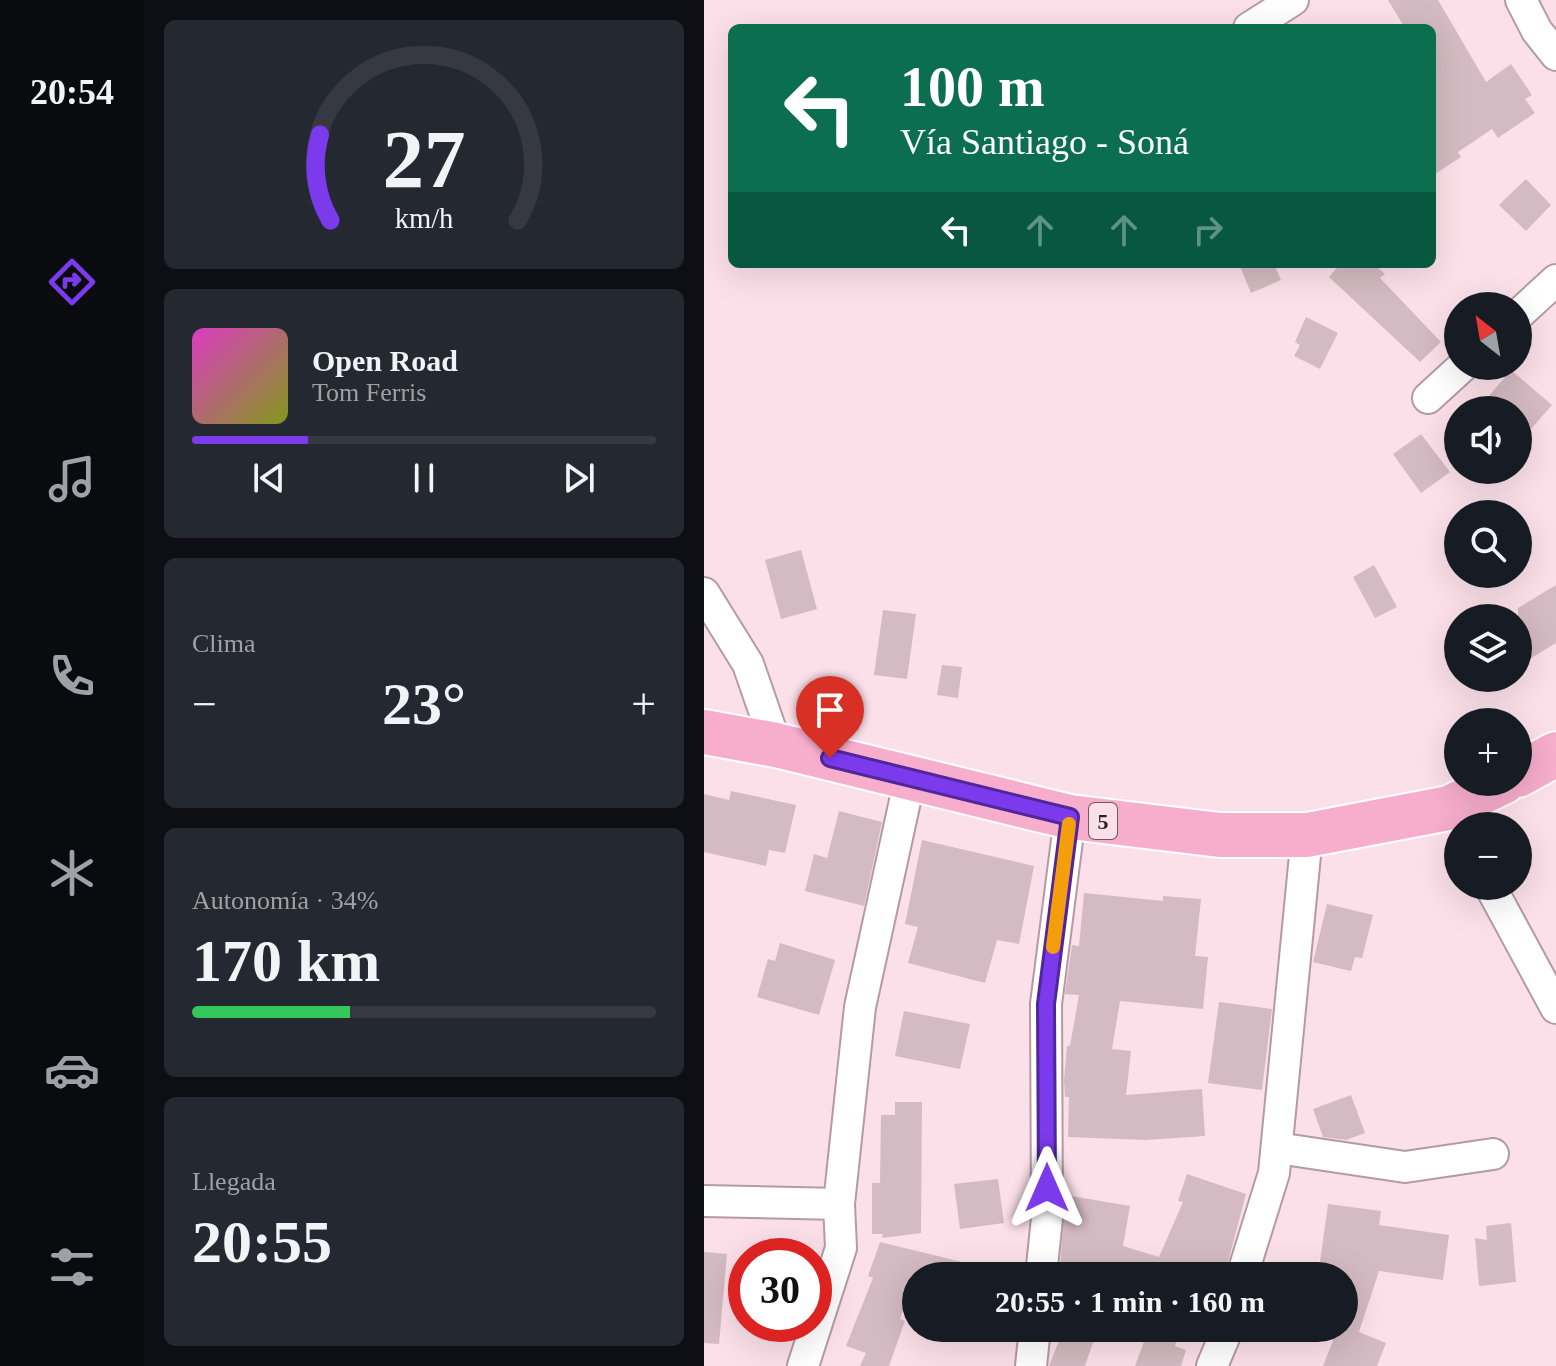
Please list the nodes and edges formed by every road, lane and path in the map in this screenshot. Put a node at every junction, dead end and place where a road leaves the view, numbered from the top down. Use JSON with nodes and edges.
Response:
{"nodes":[{"id":1,"x":1293,"y":0,"type":"edge"},
{"id":2,"x":1521,"y":0,"type":"edge"},
{"id":3,"x":1255,"y":24,"type":"edge"},
{"id":4,"x":1556,"y":55,"type":"edge"},
{"id":5,"x":1556,"y":280,"type":"edge"},
{"id":6,"x":1532,"y":302,"type":"edge"},
{"id":7,"x":1448,"y":380,"type":"edge"},
{"id":8,"x":1428,"y":398,"type":"dead end"},
{"id":9,"x":704,"y":593,"type":"edge"},
{"id":10,"x":704,"y":732,"type":"edge"},
{"id":11,"x":776,"y":745,"type":"junction"},
{"id":12,"x":1556,"y":754,"type":"edge"},
{"id":13,"x":1532,"y":767,"type":"edge"},
{"id":14,"x":910,"y":778,"type":"junction"},
{"id":15,"x":1483,"y":796,"type":"edge"},
{"id":16,"x":1460,"y":812,"type":"edge"},
{"id":17,"x":1070,"y":817,"type":"junction"},
{"id":18,"x":1444,"y":818,"type":"edge"},
{"id":19,"x":1307,"y":835,"type":"junction"},
{"id":20,"x":1498,"y":900,"type":"edge"},
{"id":21,"x":1556,"y":1008,"type":"edge"},
{"id":22,"x":1277,"y":1148,"type":"junction"},
{"id":23,"x":1493,"y":1154,"type":"dead end"},
{"id":24,"x":704,"y":1201,"type":"edge"},
{"id":25,"x":839,"y":1204,"type":"junction"},
{"id":26,"x":1042,"y":1262,"type":"edge"},
{"id":27,"x":1246,"y":1262,"type":"edge"},
{"id":28,"x":1034,"y":1342,"type":"edge"},
{"id":29,"x":1222,"y":1342,"type":"edge"},
{"id":30,"x":803,"y":1366,"type":"edge"},
{"id":31,"x":1031,"y":1366,"type":"edge"},
{"id":32,"x":1212,"y":1366,"type":"edge"}],
"edges":[{"from":1,"to":3,"type":"street"},
{"from":2,"to":4,"type":"street"},
{"from":5,"to":6,"type":"street"},
{"from":7,"to":8,"type":"street"},
{"from":9,"to":11,"type":"street"},
{"from":10,"to":11,"type":"main road","number":"5"},
{"from":11,"to":14,"type":"main road","number":"5"},
{"from":12,"to":13,"type":"main road"},
{"from":14,"to":17,"type":"main road","number":"5"},
{"from":14,"to":25,"type":"street"},
{"from":15,"to":16,"type":"main road","number":"5"},
{"from":17,"to":19,"type":"main road","number":"5"},
{"from":17,"to":26,"type":"street"},
{"from":18,"to":19,"type":"main road","number":"5"},
{"from":19,"to":22,"type":"street"},
{"from":20,"to":21,"type":"street"},
{"from":22,"to":23,"type":"street"},
{"from":22,"to":27,"type":"street"},
{"from":24,"to":25,"type":"street"},
{"from":25,"to":30,"type":"street"},
{"from":28,"to":31,"type":"street"},
{"from":29,"to":32,"type":"street"}]}
